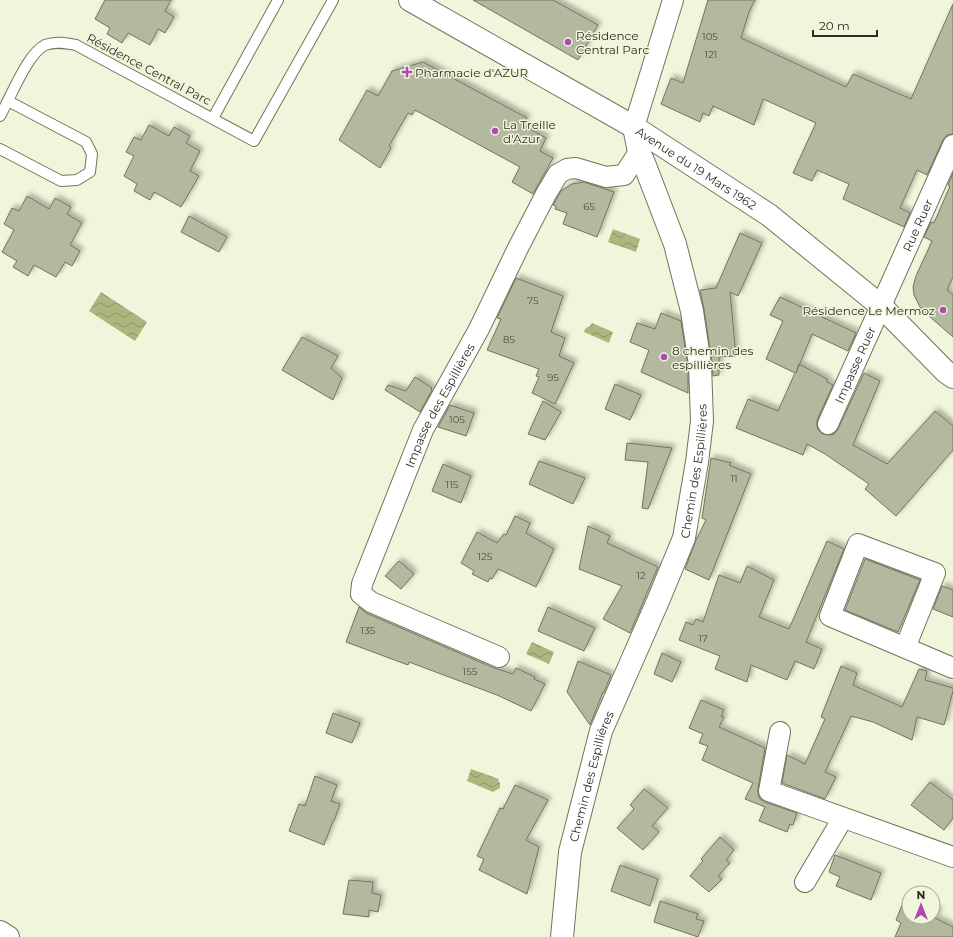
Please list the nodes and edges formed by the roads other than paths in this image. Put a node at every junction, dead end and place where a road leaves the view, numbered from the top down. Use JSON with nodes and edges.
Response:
{"nodes":[{"id":1,"x":278,"y":0,"type":"edge"},
{"id":2,"x":333,"y":0,"type":"edge"},
{"id":3,"x":410,"y":0,"type":"edge"},
{"id":4,"x":674,"y":0,"type":"edge"},
{"id":5,"x":8,"y":101,"type":"junction"},
{"id":6,"x":0,"y":116,"type":"edge"},
{"id":7,"x":213,"y":118,"type":"junction"},
{"id":8,"x":634,"y":127,"type":"junction"},
{"id":9,"x":953,"y":145,"type":"edge"},
{"id":10,"x":0,"y":149,"type":"edge"},
{"id":11,"x":639,"y":152,"type":"junction"},
{"id":12,"x":881,"y":306,"type":"junction"},
{"id":13,"x":953,"y":377,"type":"edge"},
{"id":14,"x":828,"y":424,"type":"dead end"},
{"id":15,"x":905,"y":648,"type":"junction"},
{"id":16,"x":499,"y":656,"type":"dead end"},
{"id":17,"x":953,"y":668,"type":"edge"},
{"id":18,"x":780,"y":732,"type":"dead end"},
{"id":19,"x":843,"y":818,"type":"junction"},
{"id":20,"x":953,"y":857,"type":"edge"},
{"id":21,"x":805,"y":882,"type":"dead end"},
{"id":22,"x":0,"y":932,"type":"edge"},
{"id":23,"x":8,"y":937,"type":"edge"},
{"id":24,"x":562,"y":937,"type":"edge"}],
"edges":[{"from":1,"to":7,"type":"lane","name":"Résidence Central Parc"},
{"from":2,"to":7,"type":"lane","name":"Résidence Central Parc"},
{"from":3,"to":8,"type":"main road","name":"Avenue du 19 Mars 1962"},
{"from":4,"to":8,"type":"street","name":"Chemin des Espillières"},
{"from":5,"to":6,"type":"lane","name":"Résidence Central Parc"},
{"from":5,"to":7,"type":"lane","name":"Résidence Central Parc"},
{"from":5,"to":10,"type":"lane"},
{"from":8,"to":11,"type":"main road","name":"Chemin des Espillières"},
{"from":8,"to":12,"type":"main road","name":"Avenue du 19 Mars 1962"},
{"from":9,"to":12,"type":"street","name":"Rue Ruer"},
{"from":11,"to":16,"type":"street","name":"Impasse des Espillières"},
{"from":11,"to":24,"type":"main road","name":"Chemin des Espillières"},
{"from":12,"to":13,"type":"main road","name":"Avenue du 19 Mars 1962"},
{"from":12,"to":14,"type":"street","name":"Impasse Ruer"},
{"from":15,"to":15,"type":"street"},
{"from":15,"to":17,"type":"street"},
{"from":18,"to":19,"type":"street"},
{"from":19,"to":20,"type":"street"},
{"from":19,"to":21,"type":"street"},
{"from":22,"to":23,"type":"main road"}]}
